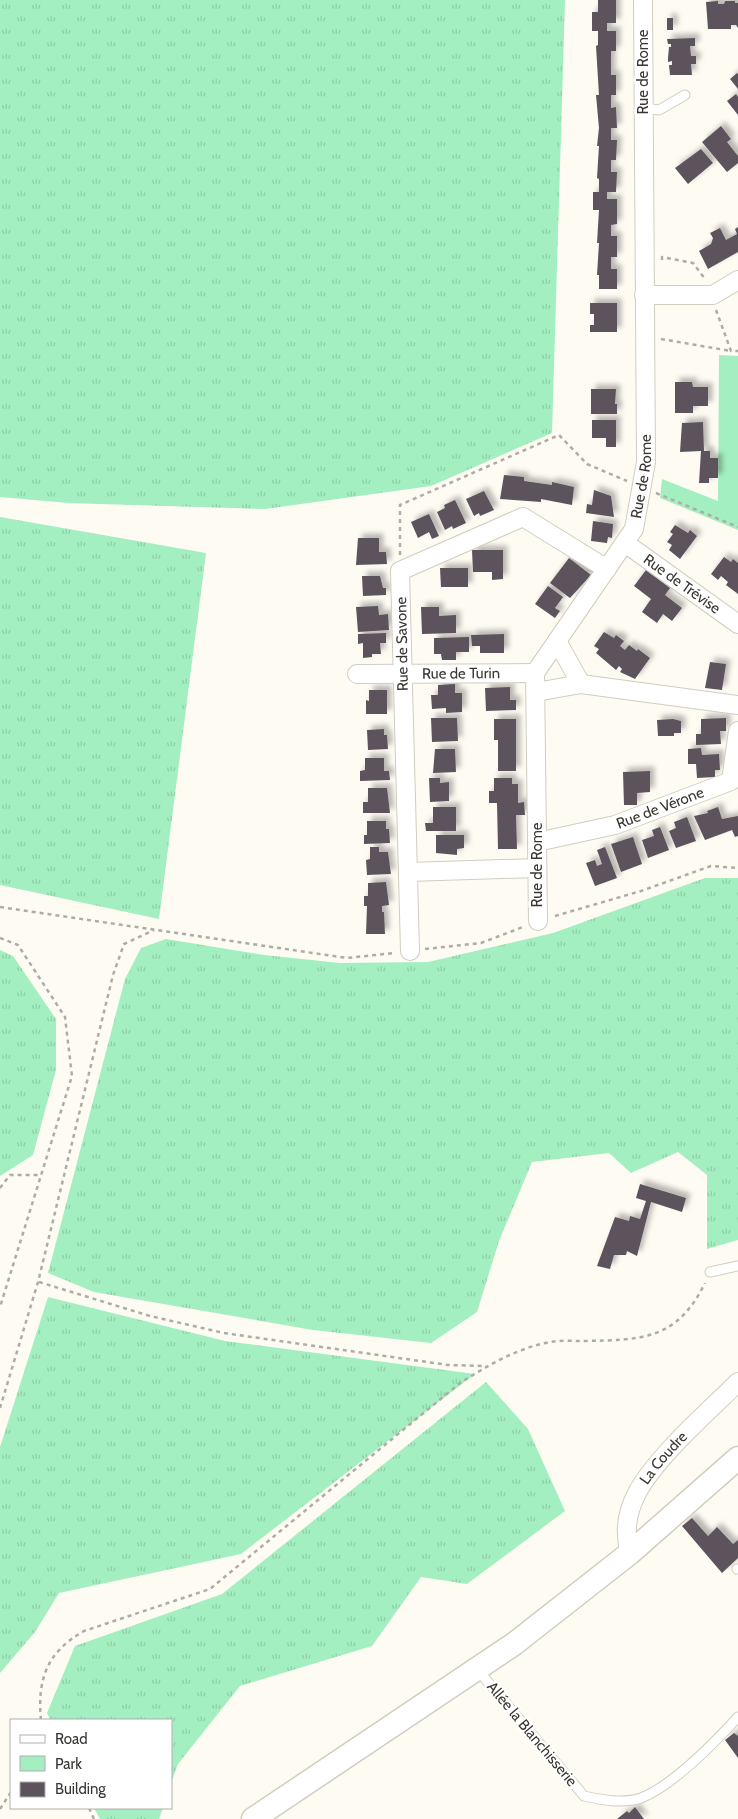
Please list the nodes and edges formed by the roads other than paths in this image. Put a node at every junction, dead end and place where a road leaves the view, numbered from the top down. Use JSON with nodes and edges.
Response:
{"nodes":[{"id":1,"x":643,"y":0,"type":"edge"},
{"id":2,"x":685,"y":95,"type":"dead end"},
{"id":3,"x":643,"y":108,"type":"junction"},
{"id":4,"x":738,"y":280,"type":"edge"},
{"id":5,"x":644,"y":295,"type":"junction"},
{"id":6,"x":625,"y":543,"type":"junction"},
{"id":7,"x":607,"y":569,"type":"junction"},
{"id":8,"x":738,"y":624,"type":"edge"},
{"id":9,"x":557,"y":641,"type":"junction"},
{"id":10,"x":535,"y":673,"type":"junction"},
{"id":11,"x":357,"y":674,"type":"dead end"},
{"id":12,"x":403,"y":674,"type":"junction"},
{"id":13,"x":581,"y":684,"type":"junction"},
{"id":14,"x":536,"y":692,"type":"junction"},
{"id":15,"x":738,"y":705,"type":"edge"},
{"id":16,"x":738,"y":731,"type":"edge"},
{"id":17,"x":537,"y":842,"type":"junction"},
{"id":18,"x":537,"y":868,"type":"junction"},
{"id":19,"x":408,"y":872,"type":"junction"},
{"id":20,"x":538,"y":921,"type":"road end"},
{"id":21,"x":410,"y":951,"type":"road end"},
{"id":22,"x":738,"y":1266,"type":"edge"},
{"id":23,"x":710,"y":1272,"type":"road end"},
{"id":24,"x":738,"y":1382,"type":"edge"},
{"id":25,"x":738,"y":1458,"type":"edge"},
{"id":26,"x":630,"y":1553,"type":"junction"},
{"id":27,"x":477,"y":1669,"type":"junction"},
{"id":28,"x":738,"y":1717,"type":"edge"},
{"id":29,"x":253,"y":1819,"type":"edge"}],
"edges":[{"from":1,"to":3,"type":"street","name":"Rue de Rome"},
{"from":2,"to":3,"type":"lane"},
{"from":3,"to":5,"type":"street","name":"Rue de Rome"},
{"from":4,"to":5,"type":"street"},
{"from":5,"to":6,"type":"street","name":"Rue de Rome"},
{"from":6,"to":7,"type":"street","name":"Rue de Rome"},
{"from":6,"to":8,"type":"street","name":"Rue de Trévise"},
{"from":7,"to":9,"type":"street","name":"Rue de Rome"},
{"from":7,"to":12,"type":"street","name":"Rue de Savone"},
{"from":9,"to":10,"type":"street","name":"Rue de Rome"},
{"from":9,"to":13,"type":"street"},
{"from":10,"to":12,"type":"street","name":"Rue de Turin"},
{"from":10,"to":14,"type":"street","name":"Rue de Rome"},
{"from":11,"to":12,"type":"street","name":"Rue de Turin"},
{"from":12,"to":19,"type":"street","name":"Rue de Savone"},
{"from":13,"to":14,"type":"street"},
{"from":13,"to":15,"type":"street"},
{"from":14,"to":17,"type":"street","name":"Rue de Rome"},
{"from":16,"to":17,"type":"street","name":"Rue de Vérone"},
{"from":17,"to":18,"type":"street","name":"Rue de Rome"},
{"from":18,"to":19,"type":"street"},
{"from":18,"to":20,"type":"street","name":"Rue de Rome"},
{"from":19,"to":21,"type":"street","name":"Rue de Savone"},
{"from":22,"to":23,"type":"lane"},
{"from":24,"to":26,"type":"street","name":"La Coudre"},
{"from":25,"to":26,"type":"street"},
{"from":26,"to":27,"type":"street"},
{"from":27,"to":28,"type":"lane","name":"Allée la Blanchisserie"},
{"from":27,"to":29,"type":"street"}]}
